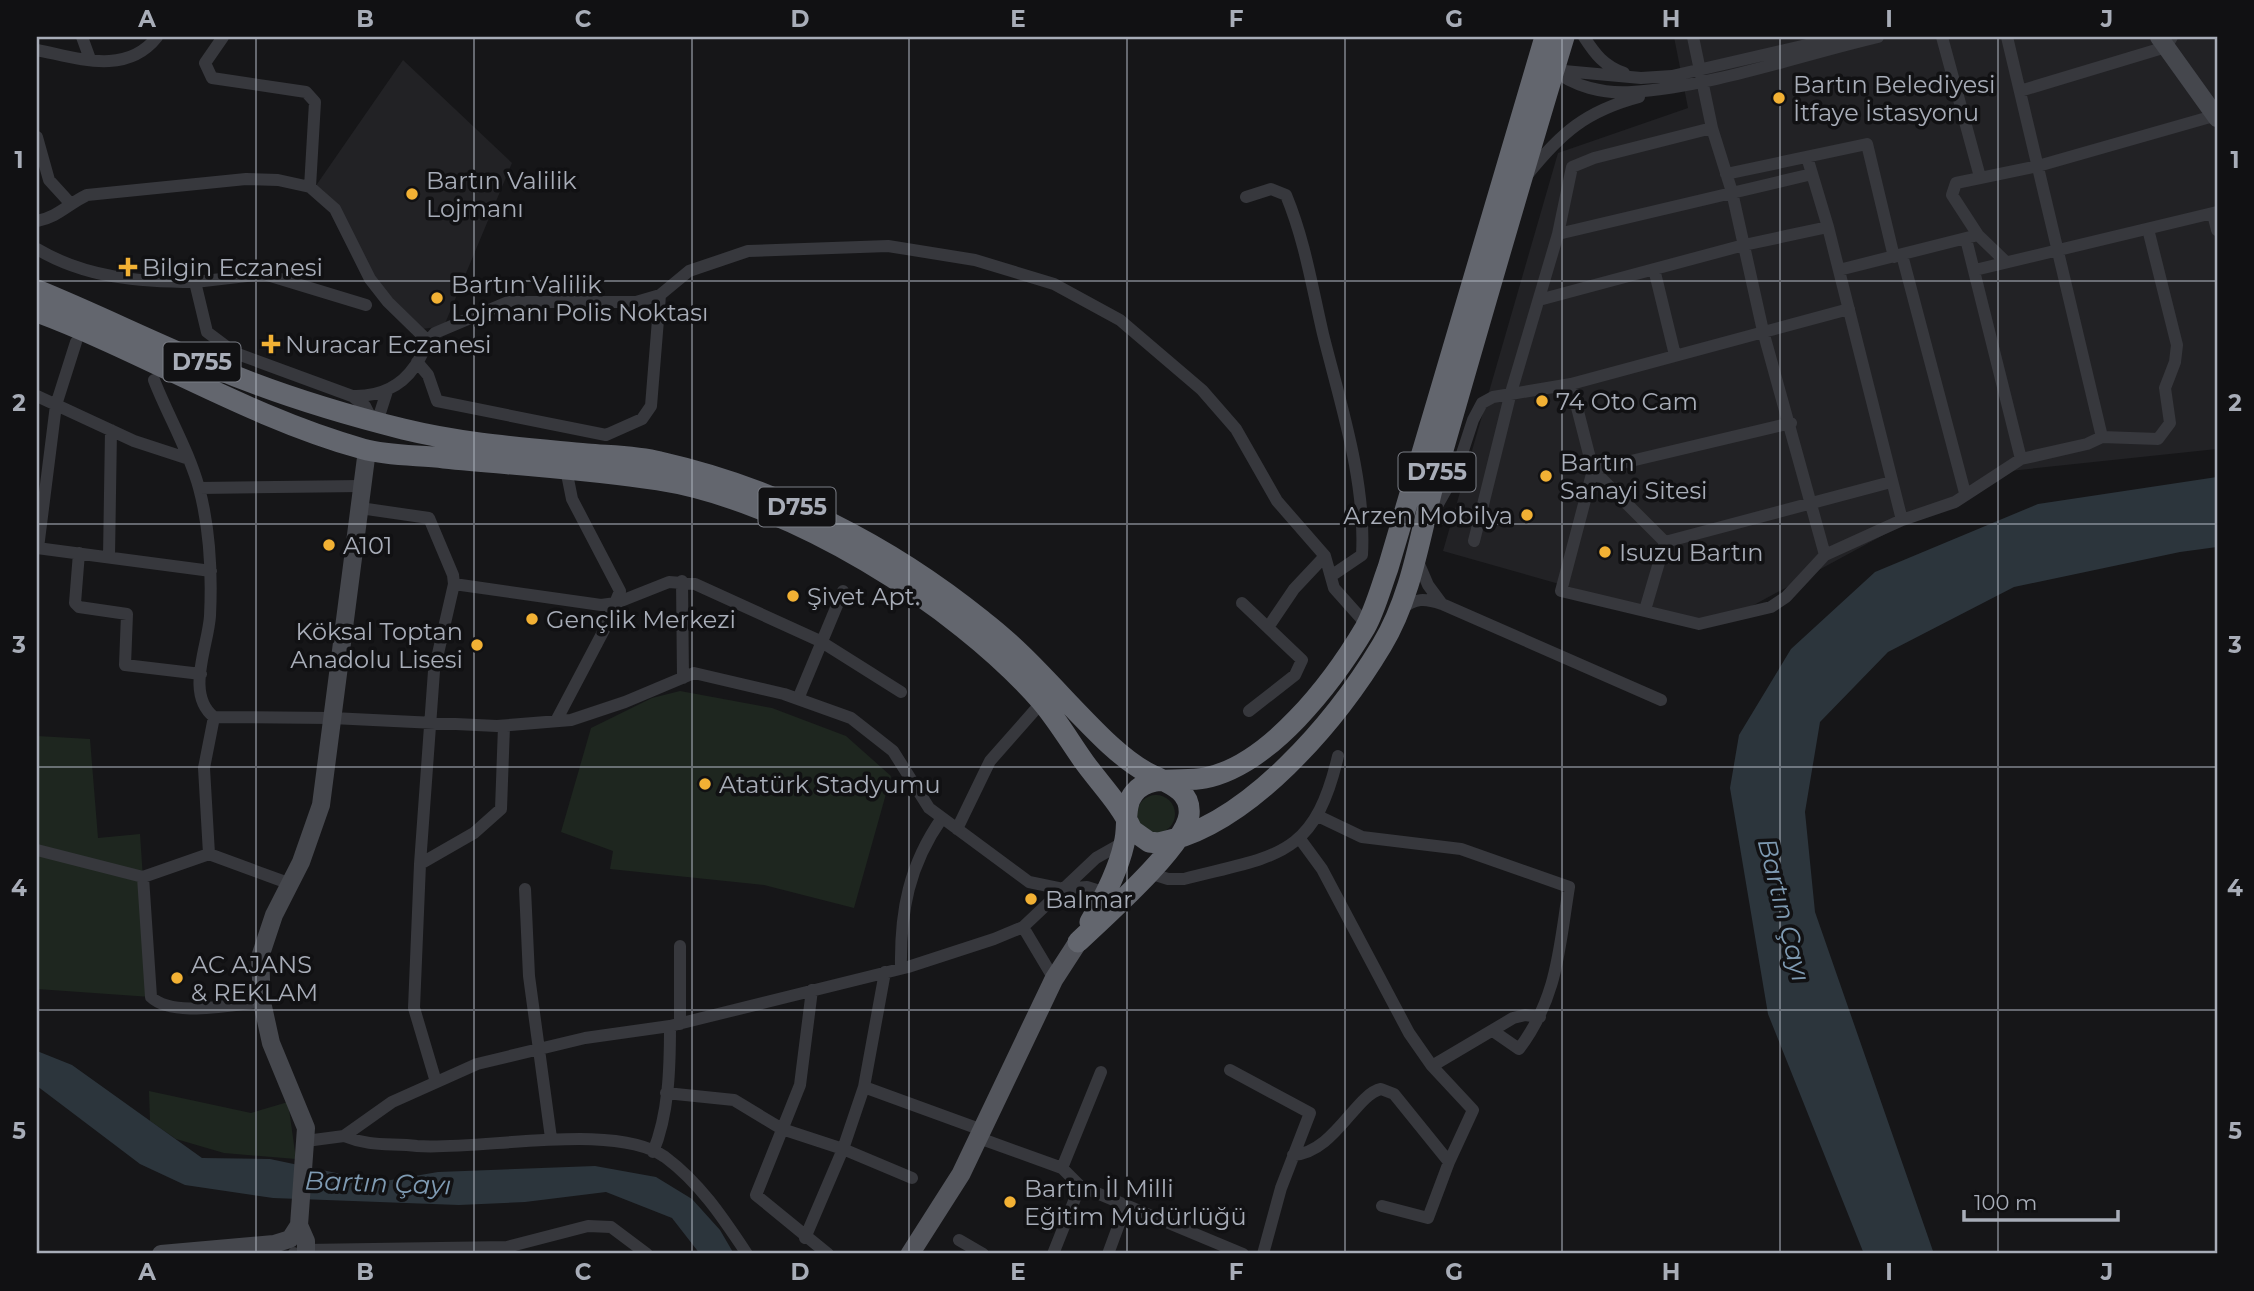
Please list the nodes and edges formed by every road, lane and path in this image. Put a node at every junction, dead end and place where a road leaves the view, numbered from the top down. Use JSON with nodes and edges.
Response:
{"nodes":[{"id":1,"x":82,"y":37,"type":"edge"},
{"id":2,"x":157,"y":37,"type":"edge"},
{"id":3,"x":223,"y":37,"type":"edge"},
{"id":4,"x":1551,"y":37,"type":"edge"},
{"id":5,"x":1584,"y":37,"type":"edge"},
{"id":6,"x":1693,"y":37,"type":"edge"},
{"id":7,"x":1841,"y":37,"type":"edge"},
{"id":8,"x":1878,"y":37,"type":"edge"},
{"id":9,"x":1942,"y":37,"type":"edge"},
{"id":10,"x":2007,"y":37,"type":"edge"},
{"id":11,"x":2166,"y":40,"type":"edge"},
{"id":12,"x":37,"y":50,"type":"edge"},
{"id":13,"x":90,"y":59,"type":"junction"},
{"id":14,"x":1554,"y":70,"type":"junction"},
{"id":15,"x":1698,"y":77,"type":"junction"},
{"id":16,"x":1641,"y":78,"type":"junction"},
{"id":17,"x":2020,"y":91,"type":"junction"},
{"id":18,"x":1526,"y":100,"type":"junction"},
{"id":19,"x":2217,"y":116,"type":"edge"},
{"id":20,"x":1712,"y":128,"type":"junction"},
{"id":21,"x":37,"y":137,"type":"edge"},
{"id":22,"x":1807,"y":157,"type":"junction"},
{"id":23,"x":2038,"y":166,"type":"junction"},
{"id":24,"x":1726,"y":174,"type":"junction"},
{"id":25,"x":1812,"y":174,"type":"junction"},
{"id":26,"x":1980,"y":177,"type":"junction"},
{"id":27,"x":1521,"y":183,"type":"junction"},
{"id":28,"x":310,"y":187,"type":"junction"},
{"id":29,"x":1732,"y":192,"type":"junction"},
{"id":30,"x":1246,"y":197,"type":"dead end"},
{"id":31,"x":70,"y":203,"type":"junction"},
{"id":32,"x":2215,"y":213,"type":"edge"},
{"id":33,"x":37,"y":221,"type":"edge"},
{"id":34,"x":1828,"y":227,"type":"junction"},
{"id":35,"x":2148,"y":229,"type":"junction"},
{"id":36,"x":2217,"y":230,"type":"edge"},
{"id":37,"x":1558,"y":234,"type":"junction"},
{"id":38,"x":1972,"y":237,"type":"junction"},
{"id":39,"x":1744,"y":245,"type":"junction"},
{"id":40,"x":37,"y":249,"type":"edge"},
{"id":41,"x":2059,"y":251,"type":"junction"},
{"id":42,"x":1898,"y":256,"type":"junction"},
{"id":43,"x":2006,"y":262,"type":"junction"},
{"id":44,"x":1654,"y":269,"type":"junction"},
{"id":45,"x":1839,"y":270,"type":"junction"},
{"id":46,"x":1975,"y":270,"type":"junction"},
{"id":47,"x":195,"y":282,"type":"junction"},
{"id":48,"x":37,"y":290,"type":"edge"},
{"id":49,"x":660,"y":295,"type":"junction"},
{"id":50,"x":1539,"y":300,"type":"junction"},
{"id":51,"x":366,"y":305,"type":"dead end"},
{"id":52,"x":1849,"y":309,"type":"junction"},
{"id":53,"x":37,"y":312,"type":"edge"},
{"id":54,"x":1763,"y":331,"type":"junction"},
{"id":55,"x":427,"y":340,"type":"junction"},
{"id":56,"x":76,"y":342,"type":"dead end"},
{"id":57,"x":1675,"y":355,"type":"junction"},
{"id":58,"x":417,"y":362,"type":"junction"},
{"id":59,"x":155,"y":380,"type":"dead end"},
{"id":60,"x":1571,"y":384,"type":"junction"},
{"id":61,"x":387,"y":391,"type":"junction"},
{"id":62,"x":37,"y":396,"type":"edge"},
{"id":63,"x":352,"y":396,"type":"junction"},
{"id":64,"x":1510,"y":396,"type":"junction"},
{"id":65,"x":56,"y":405,"type":"junction"},
{"id":66,"x":372,"y":420,"type":"junction"},
{"id":67,"x":1791,"y":423,"type":"junction"},
{"id":68,"x":111,"y":430,"type":"junction"},
{"id":69,"x":2102,"y":438,"type":"junction"},
{"id":70,"x":367,"y":450,"type":"junction"},
{"id":71,"x":186,"y":458,"type":"junction"},
{"id":72,"x":2021,"y":459,"type":"junction"},
{"id":73,"x":566,"y":469,"type":"junction"},
{"id":74,"x":1593,"y":470,"type":"junction"},
{"id":75,"x":1891,"y":482,"type":"junction"},
{"id":76,"x":362,"y":486,"type":"junction"},
{"id":77,"x":199,"y":488,"type":"junction"},
{"id":78,"x":1965,"y":493,"type":"junction"},
{"id":79,"x":1810,"y":502,"type":"junction"},
{"id":80,"x":360,"y":508,"type":"junction"},
{"id":81,"x":1902,"y":520,"type":"junction"},
{"id":82,"x":1421,"y":534,"type":"junction"},
{"id":83,"x":1474,"y":541,"type":"dead end"},
{"id":84,"x":1665,"y":542,"type":"junction"},
{"id":85,"x":37,"y":548,"type":"edge"},
{"id":86,"x":79,"y":553,"type":"junction"},
{"id":87,"x":1825,"y":555,"type":"junction"},
{"id":88,"x":1325,"y":556,"type":"junction"},
{"id":89,"x":108,"y":557,"type":"junction"},
{"id":90,"x":1416,"y":557,"type":"junction"},
{"id":91,"x":211,"y":571,"type":"junction"},
{"id":92,"x":1331,"y":576,"type":"junction"},
{"id":93,"x":682,"y":581,"type":"junction"},
{"id":94,"x":454,"y":584,"type":"junction"},
{"id":95,"x":844,"y":591,"type":"dead end"},
{"id":96,"x":616,"y":603,"type":"junction"},
{"id":97,"x":1242,"y":603,"type":"dead end"},
{"id":98,"x":1442,"y":604,"type":"junction"},
{"id":99,"x":1645,"y":610,"type":"junction"},
{"id":100,"x":1398,"y":611,"type":"junction"},
{"id":101,"x":1367,"y":625,"type":"junction"},
{"id":102,"x":1269,"y":626,"type":"junction"},
{"id":103,"x":820,"y":641,"type":"junction"},
{"id":104,"x":201,"y":674,"type":"junction"},
{"id":105,"x":682,"y":678,"type":"junction"},
{"id":106,"x":901,"y":692,"type":"dead end"},
{"id":107,"x":797,"y":699,"type":"junction"},
{"id":108,"x":1661,"y":701,"type":"dead end"},
{"id":109,"x":1042,"y":702,"type":"junction"},
{"id":110,"x":1250,"y":711,"type":"dead end"},
{"id":111,"x":214,"y":717,"type":"junction"},
{"id":112,"x":332,"y":718,"type":"junction"},
{"id":113,"x":556,"y":721,"type":"junction"},
{"id":114,"x":430,"y":722,"type":"junction"},
{"id":115,"x":504,"y":726,"type":"junction"},
{"id":116,"x":1338,"y":756,"type":"dead end"},
{"id":117,"x":1163,"y":781,"type":"junction"},
{"id":118,"x":1318,"y":816,"type":"junction"},
{"id":119,"x":942,"y":818,"type":"junction"},
{"id":120,"x":957,"y":830,"type":"junction"},
{"id":121,"x":1131,"y":833,"type":"junction"},
{"id":122,"x":1177,"y":837,"type":"junction"},
{"id":123,"x":1300,"y":839,"type":"junction"},
{"id":124,"x":37,"y":850,"type":"edge"},
{"id":125,"x":208,"y":854,"type":"junction"},
{"id":126,"x":420,"y":864,"type":"junction"},
{"id":127,"x":1149,"y":873,"type":"junction"},
{"id":128,"x":143,"y":877,"type":"junction"},
{"id":129,"x":288,"y":883,"type":"junction"},
{"id":130,"x":525,"y":889,"type":"dead end"},
{"id":131,"x":1063,"y":889,"type":"junction"},
{"id":132,"x":1103,"y":899,"type":"junction"},
{"id":133,"x":1023,"y":927,"type":"junction"},
{"id":134,"x":1078,"y":942,"type":"joint"},
{"id":135,"x":680,"y":946,"type":"dead end"},
{"id":136,"x":901,"y":968,"type":"junction"},
{"id":137,"x":886,"y":972,"type":"junction"},
{"id":138,"x":1054,"y":979,"type":"junction"},
{"id":139,"x":812,"y":990,"type":"junction"},
{"id":140,"x":262,"y":1002,"type":"junction"},
{"id":141,"x":1540,"y":1017,"type":"junction"},
{"id":142,"x":675,"y":1025,"type":"junction"},
{"id":143,"x":1493,"y":1031,"type":"junction"},
{"id":144,"x":539,"y":1049,"type":"junction"},
{"id":145,"x":1432,"y":1066,"type":"junction"},
{"id":146,"x":1230,"y":1070,"type":"dead end"},
{"id":147,"x":1101,"y":1072,"type":"dead end"},
{"id":148,"x":436,"y":1082,"type":"junction"},
{"id":149,"x":864,"y":1087,"type":"junction"},
{"id":150,"x":666,"y":1093,"type":"junction"},
{"id":151,"x":782,"y":1129,"type":"junction"},
{"id":152,"x":981,"y":1134,"type":"junction"},
{"id":153,"x":344,"y":1136,"type":"junction"},
{"id":154,"x":551,"y":1138,"type":"junction"},
{"id":155,"x":306,"y":1146,"type":"junction"},
{"id":156,"x":843,"y":1149,"type":"junction"},
{"id":157,"x":653,"y":1152,"type":"junction"},
{"id":158,"x":1293,"y":1155,"type":"junction"},
{"id":159,"x":1449,"y":1162,"type":"junction"},
{"id":160,"x":1062,"y":1168,"type":"junction"},
{"id":161,"x":912,"y":1178,"type":"dead end"},
{"id":162,"x":1080,"y":1186,"type":"junction"},
{"id":163,"x":1126,"y":1205,"type":"junction"},
{"id":164,"x":1382,"y":1206,"type":"dead end"},
{"id":165,"x":805,"y":1238,"type":"junction"},
{"id":166,"x":960,"y":1240,"type":"dead end"},
{"id":167,"x":298,"y":1246,"type":"edge"},
{"id":168,"x":456,"y":1251,"type":"edge"},
{"id":169,"x":508,"y":1251,"type":"edge"},
{"id":170,"x":161,"y":1254,"type":"edge"},
{"id":171,"x":647,"y":1254,"type":"edge"},
{"id":172,"x":747,"y":1254,"type":"edge"},
{"id":173,"x":828,"y":1254,"type":"edge"},
{"id":174,"x":910,"y":1254,"type":"edge"},
{"id":175,"x":983,"y":1254,"type":"edge"},
{"id":176,"x":1053,"y":1254,"type":"edge"},
{"id":177,"x":1108,"y":1254,"type":"edge"},
{"id":178,"x":1243,"y":1254,"type":"edge"},
{"id":179,"x":1263,"y":1254,"type":"edge"}],
"edges":[{"from":1,"to":13,"type":"street"},
{"from":2,"to":13,"type":"street"},
{"from":3,"to":28,"type":"street"},
{"from":4,"to":14,"type":"highway","number":"D755"},
{"from":4,"to":18,"type":"highway","number":"D755"},
{"from":5,"to":16,"type":"street"},
{"from":6,"to":15,"type":"street"},
{"from":7,"to":15,"type":"street"},
{"from":8,"to":15,"type":"street"},
{"from":9,"to":26,"type":"street"},
{"from":10,"to":17,"type":"street"},
{"from":11,"to":17,"type":"street"},
{"from":11,"to":19,"type":"main road"},
{"from":12,"to":13,"type":"street"},
{"from":14,"to":15,"type":"street"},
{"from":14,"to":16,"type":"street"},
{"from":14,"to":18,"type":"street"},
{"from":14,"to":27,"type":"highway","number":"D755"},
{"from":15,"to":16,"type":"street"},
{"from":15,"to":20,"type":"street"},
{"from":15,"to":27,"type":"street"},
{"from":17,"to":23,"type":"street"},
{"from":18,"to":101,"type":"highway","number":"D755"},
{"from":19,"to":23,"type":"street"},
{"from":20,"to":24,"type":"street"},
{"from":20,"to":37,"type":"street"},
{"from":21,"to":31,"type":"street"},
{"from":22,"to":24,"type":"street"},
{"from":22,"to":25,"type":"street"},
{"from":22,"to":42,"type":"street"},
{"from":23,"to":26,"type":"street"},
{"from":23,"to":41,"type":"street"},
{"from":24,"to":29,"type":"street"},
{"from":25,"to":29,"type":"street"},
{"from":25,"to":34,"type":"street"},
{"from":26,"to":38,"type":"street"},
{"from":27,"to":82,"type":"highway","number":"D755"},
{"from":28,"to":31,"type":"street"},
{"from":28,"to":55,"type":"street"},
{"from":29,"to":37,"type":"street"},
{"from":29,"to":39,"type":"street"},
{"from":30,"to":92,"type":"street"},
{"from":31,"to":33,"type":"street"},
{"from":32,"to":35,"type":"street"},
{"from":32,"to":36,"type":"street"},
{"from":34,"to":39,"type":"street"},
{"from":34,"to":45,"type":"street"},
{"from":35,"to":41,"type":"street"},
{"from":35,"to":69,"type":"street"},
{"from":37,"to":50,"type":"street"},
{"from":38,"to":42,"type":"street"},
{"from":38,"to":43,"type":"street"},
{"from":38,"to":46,"type":"street"},
{"from":39,"to":44,"type":"street"},
{"from":39,"to":54,"type":"street"},
{"from":40,"to":47,"type":"street"},
{"from":41,"to":43,"type":"street"},
{"from":41,"to":69,"type":"street"},
{"from":42,"to":45,"type":"street"},
{"from":42,"to":78,"type":"street"},
{"from":43,"to":46,"type":"street"},
{"from":44,"to":50,"type":"street"},
{"from":44,"to":57,"type":"street"},
{"from":45,"to":52,"type":"street"},
{"from":46,"to":72,"type":"street"},
{"from":47,"to":51,"type":"street"},
{"from":47,"to":63,"type":"street"},
{"from":48,"to":66,"type":"highway","number":"D755"},
{"from":49,"to":55,"type":"street"},
{"from":49,"to":58,"type":"street"},
{"from":49,"to":88,"type":"street"},
{"from":50,"to":64,"type":"street"},
{"from":52,"to":54,"type":"street"},
{"from":52,"to":75,"type":"street"},
{"from":53,"to":70,"type":"highway","number":"D755"},
{"from":54,"to":57,"type":"street"},
{"from":54,"to":67,"type":"street"},
{"from":55,"to":58,"type":"street"},
{"from":56,"to":65,"type":"street"},
{"from":57,"to":60,"type":"street"},
{"from":58,"to":61,"type":"street"},
{"from":59,"to":71,"type":"street"},
{"from":60,"to":64,"type":"street"},
{"from":60,"to":74,"type":"street"},
{"from":61,"to":63,"type":"street"},
{"from":61,"to":66,"type":"street"},
{"from":62,"to":65,"type":"street"},
{"from":63,"to":66,"type":"street"},
{"from":64,"to":82,"type":"street"},
{"from":64,"to":83,"type":"street"},
{"from":65,"to":68,"type":"street"},
{"from":65,"to":85,"type":"street"},
{"from":66,"to":70,"type":"highway"},
{"from":66,"to":117,"type":"highway","number":"D755"},
{"from":67,"to":74,"type":"street"},
{"from":67,"to":79,"type":"street"},
{"from":68,"to":71,"type":"street"},
{"from":68,"to":89,"type":"street"},
{"from":69,"to":72,"type":"street"},
{"from":70,"to":73,"type":"highway","number":"D755"},
{"from":70,"to":76,"type":"main road"},
{"from":71,"to":77,"type":"street"},
{"from":72,"to":78,"type":"street"},
{"from":73,"to":96,"type":"street"},
{"from":73,"to":109,"type":"highway","number":"D755"},
{"from":74,"to":84,"type":"street"},
{"from":74,"to":99,"type":"street"},
{"from":75,"to":79,"type":"street"},
{"from":75,"to":81,"type":"street"},
{"from":76,"to":77,"type":"street"},
{"from":76,"to":80,"type":"main road"},
{"from":77,"to":91,"type":"street"},
{"from":78,"to":81,"type":"street"},
{"from":79,"to":84,"type":"street"},
{"from":79,"to":87,"type":"street"},
{"from":80,"to":94,"type":"street"},
{"from":80,"to":112,"type":"main road"},
{"from":81,"to":87,"type":"street"},
{"from":82,"to":90,"type":"highway","number":"D755"},
{"from":84,"to":99,"type":"street"},
{"from":85,"to":86,"type":"street"},
{"from":86,"to":89,"type":"street"},
{"from":86,"to":104,"type":"street"},
{"from":87,"to":99,"type":"street"},
{"from":88,"to":92,"type":"street"},
{"from":88,"to":102,"type":"street"},
{"from":89,"to":91,"type":"street"},
{"from":90,"to":98,"type":"street"},
{"from":90,"to":100,"type":"highway","number":"D755"},
{"from":91,"to":104,"type":"street"},
{"from":92,"to":101,"type":"street"},
{"from":93,"to":96,"type":"street"},
{"from":93,"to":103,"type":"street"},
{"from":93,"to":105,"type":"street"},
{"from":94,"to":96,"type":"street"},
{"from":94,"to":114,"type":"street"},
{"from":95,"to":103,"type":"street"},
{"from":96,"to":113,"type":"street"},
{"from":97,"to":102,"type":"street"},
{"from":98,"to":100,"type":"street"},
{"from":98,"to":108,"type":"street"},
{"from":100,"to":122,"type":"highway","number":"D755"},
{"from":101,"to":117,"type":"highway","number":"D755"},
{"from":102,"to":110,"type":"street"},
{"from":103,"to":106,"type":"street"},
{"from":103,"to":107,"type":"street"},
{"from":104,"to":111,"type":"street"},
{"from":105,"to":107,"type":"street"},
{"from":105,"to":113,"type":"street"},
{"from":107,"to":119,"type":"street"},
{"from":109,"to":120,"type":"street"},
{"from":109,"to":121,"type":"highway","number":"D755"},
{"from":111,"to":112,"type":"street"},
{"from":111,"to":125,"type":"street"},
{"from":112,"to":114,"type":"street"},
{"from":112,"to":129,"type":"main road"},
{"from":113,"to":115,"type":"street"},
{"from":114,"to":115,"type":"street"},
{"from":114,"to":126,"type":"street"},
{"from":115,"to":126,"type":"street"},
{"from":116,"to":118,"type":"street"},
{"from":117,"to":121,"type":"highway"},
{"from":117,"to":122,"type":"highway"},
{"from":118,"to":123,"type":"street"},
{"from":118,"to":141,"type":"street"},
{"from":119,"to":120,"type":"street"},
{"from":119,"to":136,"type":"street"},
{"from":120,"to":131,"type":"street"},
{"from":121,"to":122,"type":"highway","number":"D755"},
{"from":121,"to":131,"type":"street"},
{"from":121,"to":132,"type":"highway"},
{"from":122,"to":127,"type":"highway"},
{"from":123,"to":127,"type":"street"},
{"from":123,"to":145,"type":"street"},
{"from":124,"to":128,"type":"street"},
{"from":125,"to":128,"type":"street"},
{"from":125,"to":129,"type":"street"},
{"from":126,"to":148,"type":"street"},
{"from":127,"to":132,"type":"highway"},
{"from":128,"to":140,"type":"street"},
{"from":129,"to":140,"type":"main road"},
{"from":130,"to":144,"type":"street"},
{"from":131,"to":132,"type":"street"},
{"from":131,"to":133,"type":"street"},
{"from":132,"to":134,"type":"highway"},
{"from":133,"to":136,"type":"street"},
{"from":133,"to":138,"type":"street"},
{"from":134,"to":138,"type":"main road"},
{"from":135,"to":142,"type":"street"},
{"from":136,"to":137,"type":"street"},
{"from":137,"to":139,"type":"street"},
{"from":137,"to":149,"type":"street"},
{"from":138,"to":152,"type":"main road"},
{"from":139,"to":142,"type":"street"},
{"from":139,"to":151,"type":"street"},
{"from":140,"to":155,"type":"main road"},
{"from":141,"to":143,"type":"street"},
{"from":141,"to":143,"type":"street"},
{"from":142,"to":144,"type":"street"},
{"from":142,"to":150,"type":"street"},
{"from":143,"to":145,"type":"street"},
{"from":144,"to":148,"type":"street"},
{"from":144,"to":154,"type":"street"},
{"from":145,"to":159,"type":"street"},
{"from":146,"to":158,"type":"street"},
{"from":147,"to":160,"type":"street"},
{"from":148,"to":153,"type":"street"},
{"from":149,"to":152,"type":"street"},
{"from":149,"to":156,"type":"street"},
{"from":150,"to":151,"type":"street"},
{"from":150,"to":157,"type":"street"},
{"from":151,"to":156,"type":"street"},
{"from":151,"to":165,"type":"street"},
{"from":152,"to":160,"type":"street"},
{"from":152,"to":174,"type":"main road"},
{"from":153,"to":154,"type":"street"},
{"from":153,"to":155,"type":"street"},
{"from":154,"to":157,"type":"street"},
{"from":155,"to":167,"type":"main road"},
{"from":156,"to":161,"type":"street"},
{"from":156,"to":165,"type":"street"},
{"from":157,"to":172,"type":"street"},
{"from":158,"to":159,"type":"street"},
{"from":158,"to":179,"type":"street"},
{"from":159,"to":164,"type":"street"},
{"from":160,"to":162,"type":"street"},
{"from":162,"to":163,"type":"street"},
{"from":162,"to":176,"type":"street"},
{"from":163,"to":177,"type":"street"},
{"from":163,"to":178,"type":"street"},
{"from":165,"to":173,"type":"street"},
{"from":166,"to":175,"type":"street"},
{"from":167,"to":168,"type":"street"},
{"from":167,"to":170,"type":"main road"},
{"from":168,"to":169,"type":"street"},
{"from":169,"to":171,"type":"street"}]}
